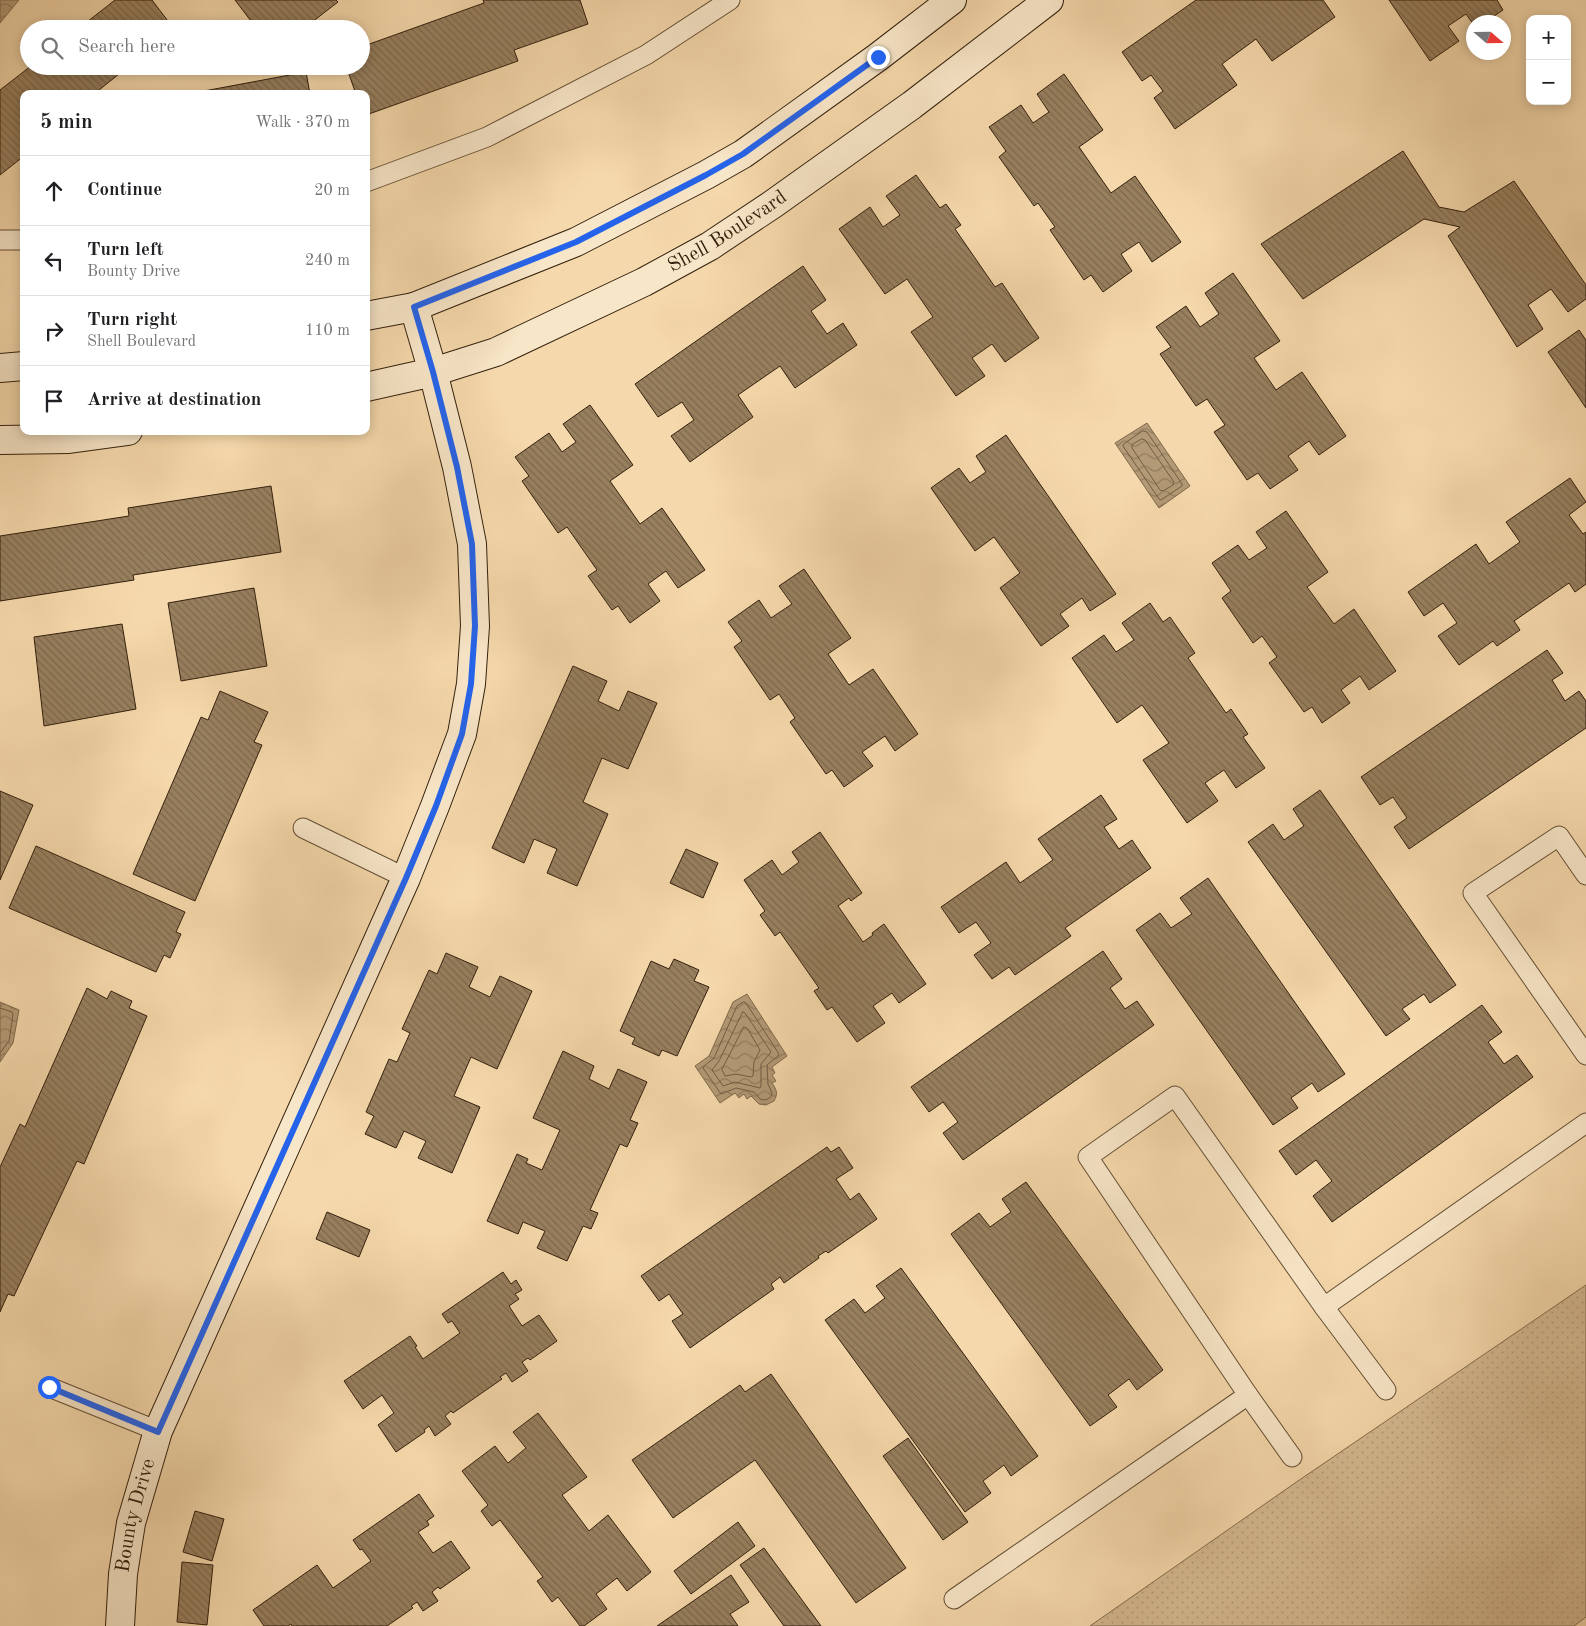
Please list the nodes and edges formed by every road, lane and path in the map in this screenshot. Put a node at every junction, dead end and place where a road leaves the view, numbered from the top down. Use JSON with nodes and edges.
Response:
{"nodes":[{"id":1,"x":730,"y":0,"type":"edge"},
{"id":2,"x":952,"y":0,"type":"edge"},
{"id":3,"x":1049,"y":0,"type":"edge"},
{"id":4,"x":370,"y":181,"type":"edge"},
{"id":5,"x":0,"y":240,"type":"edge"},
{"id":6,"x":20,"y":240,"type":"edge"},
{"id":7,"x":414,"y":307,"type":"junction"},
{"id":8,"x":370,"y":315,"type":"edge"},
{"id":9,"x":20,"y":366,"type":"edge"},
{"id":10,"x":0,"y":368,"type":"edge"},
{"id":11,"x":433,"y":372,"type":"junction"},
{"id":12,"x":370,"y":386,"type":"edge"},
{"id":13,"x":98,"y":435,"type":"edge"},
{"id":14,"x":0,"y":440,"type":"edge"},
{"id":15,"x":303,"y":828,"type":"dead end"},
{"id":16,"x":1586,"y":875,"type":"edge"},
{"id":17,"x":406,"y":878,"type":"junction"},
{"id":18,"x":1586,"y":1055,"type":"edge"},
{"id":19,"x":1586,"y":1123,"type":"edge"},
{"id":20,"x":1324,"y":1307,"type":"junction"},
{"id":21,"x":49,"y":1387,"type":"dead end"},
{"id":22,"x":1386,"y":1390,"type":"dead end"},
{"id":23,"x":1248,"y":1394,"type":"junction"},
{"id":24,"x":158,"y":1432,"type":"junction"},
{"id":25,"x":1292,"y":1457,"type":"dead end"},
{"id":26,"x":954,"y":1599,"type":"dead end"},
{"id":27,"x":120,"y":1626,"type":"edge"}],
"edges":[{"from":1,"to":4,"type":"lane"},
{"from":2,"to":7,"type":"main road"},
{"from":3,"to":11,"type":"main road","name":"Shell Boulevard"},
{"from":5,"to":6,"type":"lane"},
{"from":7,"to":8,"type":"main road"},
{"from":7,"to":11,"type":"main road","name":"Bounty Drive"},
{"from":9,"to":10,"type":"main road"},
{"from":11,"to":12,"type":"main road","name":"Shell Boulevard"},
{"from":11,"to":17,"type":"main road","name":"Bounty Drive"},
{"from":13,"to":14,"type":"main road"},
{"from":15,"to":17,"type":"lane"},
{"from":16,"to":18,"type":"lane"},
{"from":17,"to":24,"type":"main road","name":"Bounty Drive"},
{"from":19,"to":20,"type":"lane"},
{"from":20,"to":22,"type":"lane"},
{"from":20,"to":23,"type":"lane"},
{"from":21,"to":24,"type":"lane"},
{"from":23,"to":25,"type":"lane"},
{"from":23,"to":26,"type":"lane"},
{"from":24,"to":27,"type":"main road","name":"Bounty Drive"}]}
